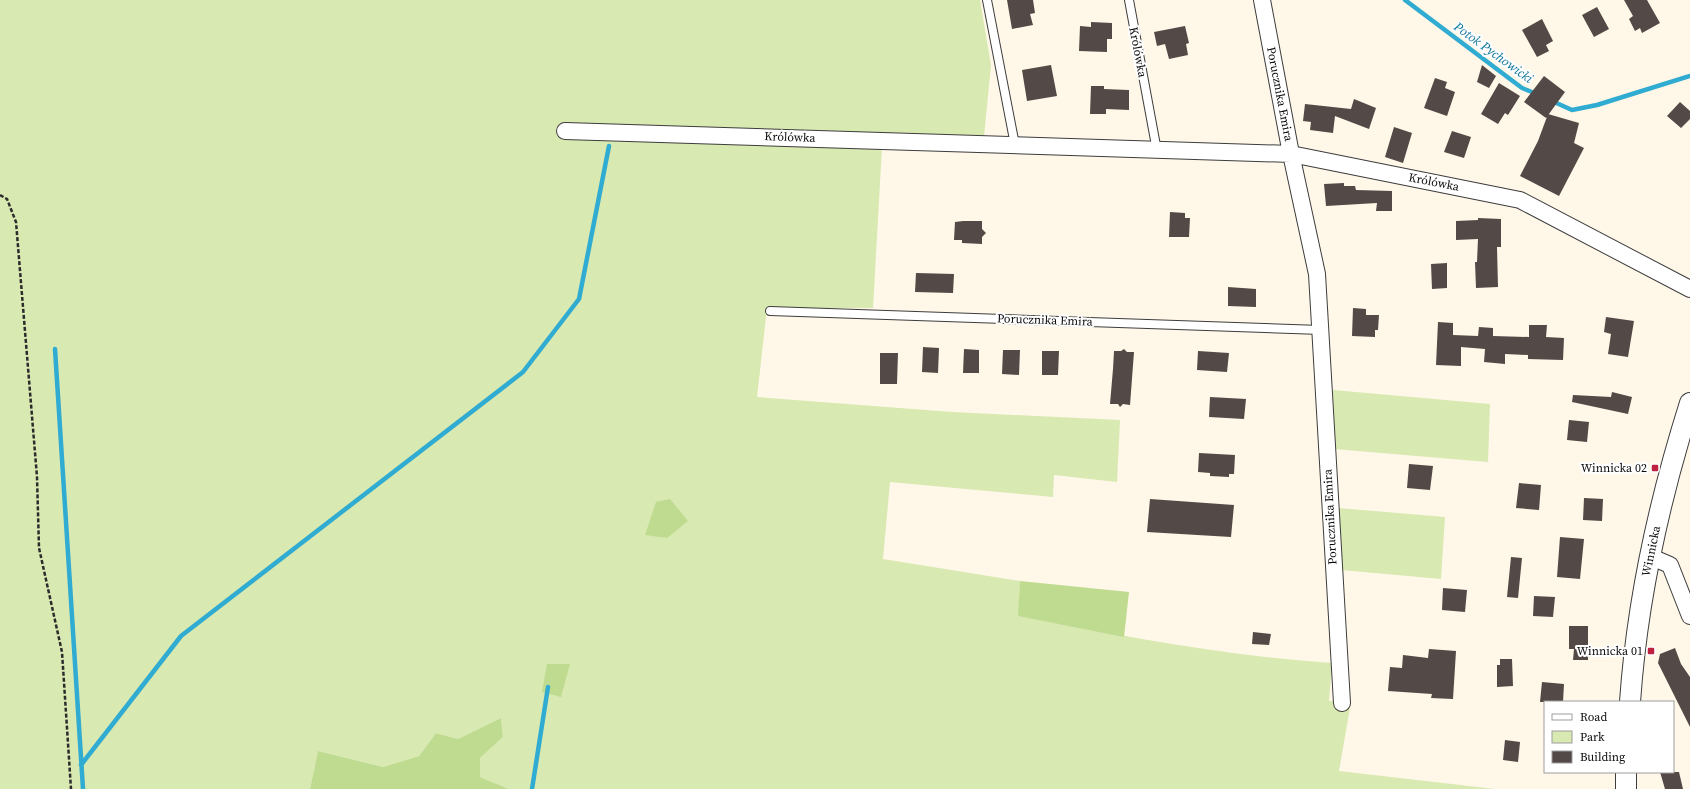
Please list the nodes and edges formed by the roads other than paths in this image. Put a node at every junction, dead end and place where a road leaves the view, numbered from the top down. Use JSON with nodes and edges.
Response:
{"nodes":[{"id":1,"x":987,"y":0,"type":"edge"},
{"id":2,"x":1128,"y":0,"type":"edge"},
{"id":3,"x":1262,"y":0,"type":"edge"},
{"id":4,"x":565,"y":131,"type":"dead end"},
{"id":5,"x":1015,"y":145,"type":"junction"},
{"id":6,"x":1157,"y":151,"type":"junction"},
{"id":7,"x":1291,"y":154,"type":"junction"},
{"id":8,"x":1690,"y":289,"type":"edge"},
{"id":9,"x":770,"y":311,"type":"dead end"},
{"id":10,"x":1321,"y":330,"type":"junction"},
{"id":11,"x":1690,"y":403,"type":"edge"},
{"id":12,"x":1649,"y":556,"type":"junction"},
{"id":13,"x":1690,"y":616,"type":"edge"},
{"id":14,"x":1630,"y":701,"type":"edge"},
{"id":15,"x":1342,"y":703,"type":"dead end"},
{"id":16,"x":1626,"y":773,"type":"edge"},
{"id":17,"x":1626,"y":789,"type":"edge"}],
"edges":[{"from":1,"to":5,"type":"lane"},
{"from":2,"to":6,"type":"lane","name":"Królówka"},
{"from":3,"to":7,"type":"street","name":"Porucznika Emira"},
{"from":4,"to":5,"type":"street","name":"Królówka"},
{"from":5,"to":6,"type":"street","name":"Królówka"},
{"from":6,"to":7,"type":"street","name":"Królówka"},
{"from":7,"to":8,"type":"street","name":"Królówka"},
{"from":7,"to":10,"type":"street","name":"Porucznika Emira"},
{"from":9,"to":10,"type":"lane","name":"Porucznika Emira"},
{"from":10,"to":15,"type":"street","name":"Porucznika Emira"},
{"from":11,"to":12,"type":"street","name":"Winnicka"},
{"from":12,"to":13,"type":"street"},
{"from":12,"to":14,"type":"street","name":"Winnicka"},
{"from":16,"to":17,"type":"street"}]}
